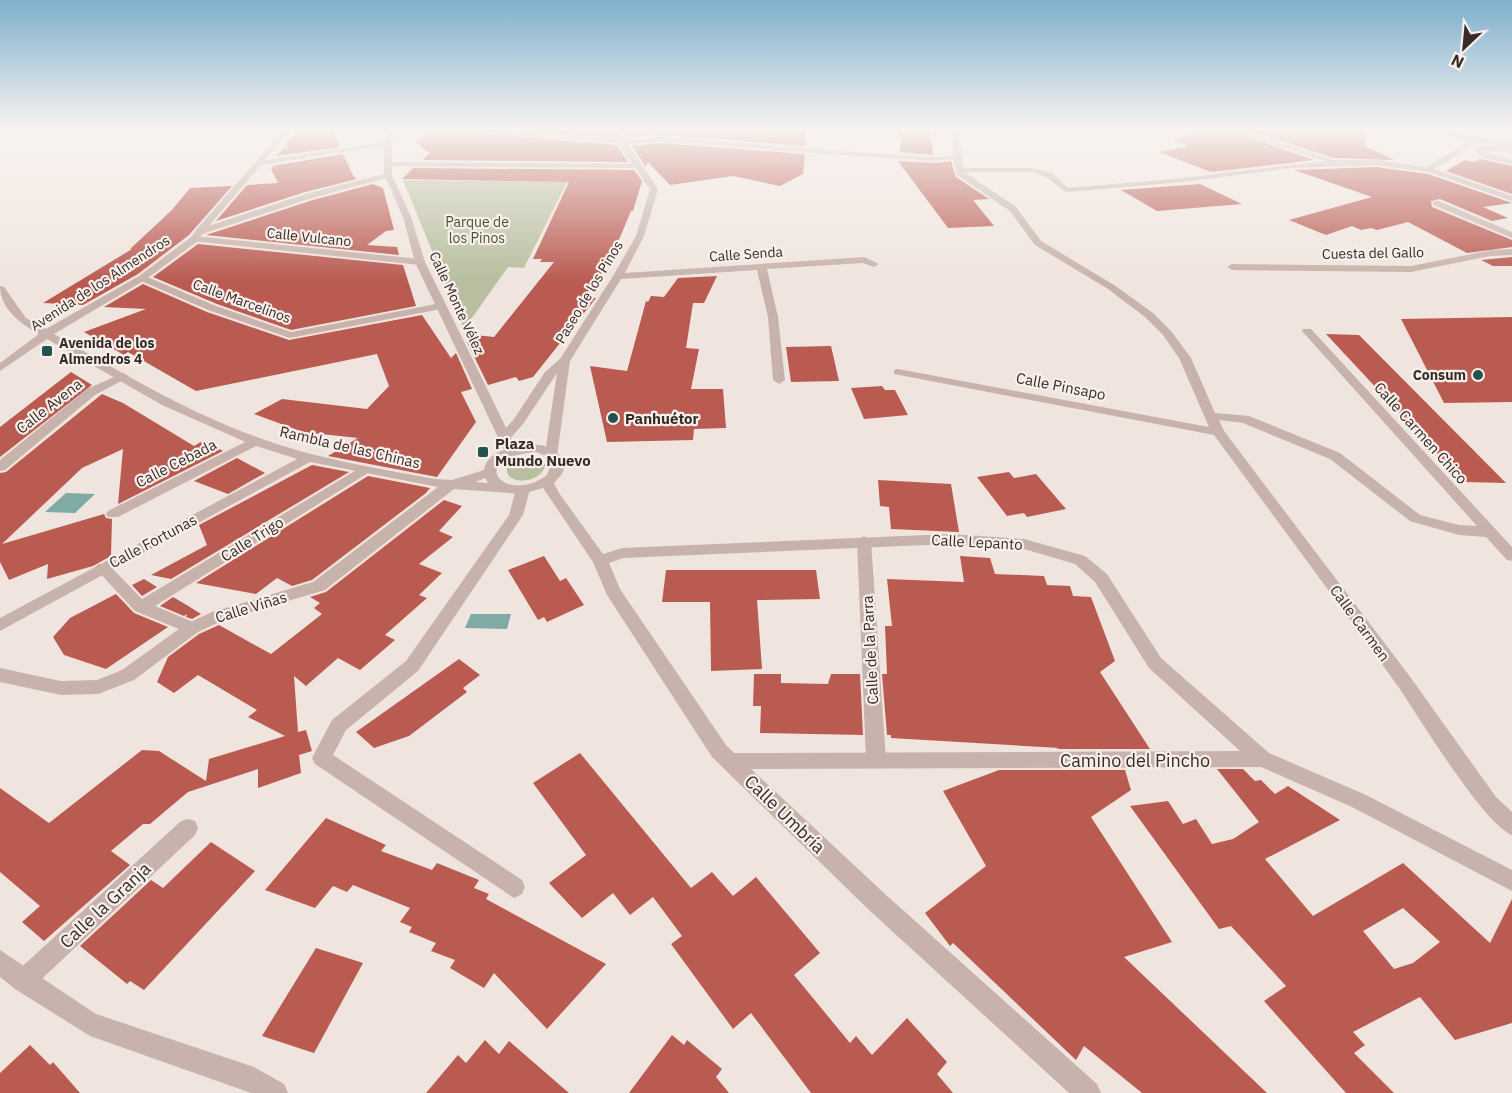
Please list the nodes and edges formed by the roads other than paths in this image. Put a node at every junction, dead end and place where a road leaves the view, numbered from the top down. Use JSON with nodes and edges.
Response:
{"nodes":[{"id":1,"x":245,"y":179,"type":"edge"},
{"id":2,"x":373,"y":179,"type":"edge"},
{"id":3,"x":390,"y":179,"type":"edge"},
{"id":4,"x":647,"y":179,"type":"edge"},
{"id":5,"x":970,"y":179,"type":"edge"},
{"id":6,"x":1054,"y":179,"type":"edge"},
{"id":7,"x":1193,"y":179,"type":"edge"},
{"id":8,"x":1456,"y":179,"type":"edge"},
{"id":9,"x":1512,"y":199,"type":"edge"},
{"id":10,"x":1436,"y":203,"type":"dead end"},
{"id":11,"x":213,"y":216,"type":"junction"},
{"id":12,"x":239,"y":219,"type":"junction"},
{"id":13,"x":197,"y":235,"type":"junction"},
{"id":14,"x":1512,"y":235,"type":"edge"},
{"id":15,"x":1454,"y":249,"type":"dead end"},
{"id":16,"x":1512,"y":252,"type":"edge"},
{"id":17,"x":1492,"y":253,"type":"junction"},
{"id":18,"x":420,"y":262,"type":"junction"},
{"id":19,"x":874,"y":264,"type":"dead end"},
{"id":20,"x":761,"y":266,"type":"junction"},
{"id":21,"x":1232,"y":267,"type":"dead end"},
{"id":22,"x":618,"y":276,"type":"junction"},
{"id":23,"x":142,"y":278,"type":"junction"},
{"id":24,"x":0,"y":289,"type":"edge"},
{"id":25,"x":441,"y":306,"type":"junction"},
{"id":26,"x":1307,"y":331,"type":"dead end"},
{"id":27,"x":48,"y":333,"type":"junction"},
{"id":28,"x":564,"y":361,"type":"junction"},
{"id":29,"x":0,"y":368,"type":"edge"},
{"id":30,"x":898,"y":372,"type":"dead end"},
{"id":31,"x":123,"y":376,"type":"junction"},
{"id":32,"x":779,"y":380,"type":"dead end"},
{"id":33,"x":1216,"y":424,"type":"junction"},
{"id":34,"x":503,"y":438,"type":"junction"},
{"id":35,"x":255,"y":441,"type":"junction"},
{"id":36,"x":511,"y":451,"type":"junction"},
{"id":37,"x":552,"y":453,"type":"junction"},
{"id":38,"x":308,"y":458,"type":"junction"},
{"id":39,"x":0,"y":467,"type":"edge"},
{"id":40,"x":363,"y":470,"type":"junction"},
{"id":41,"x":488,"y":473,"type":"junction"},
{"id":42,"x":547,"y":482,"type":"junction"},
{"id":43,"x":450,"y":485,"type":"junction"},
{"id":44,"x":504,"y":489,"type":"junction"},
{"id":45,"x":523,"y":489,"type":"junction"},
{"id":46,"x":113,"y":514,"type":"dead end"},
{"id":47,"x":1488,"y":532,"type":"junction"},
{"id":48,"x":864,"y":541,"type":"junction"},
{"id":49,"x":1512,"y":556,"type":"edge"},
{"id":50,"x":600,"y":561,"type":"junction"},
{"id":51,"x":103,"y":568,"type":"junction"},
{"id":52,"x":141,"y":607,"type":"junction"},
{"id":53,"x":1,"y":623,"type":"edge"},
{"id":54,"x":192,"y":628,"type":"junction"},
{"id":55,"x":0,"y":675,"type":"edge"},
{"id":56,"x":1262,"y":759,"type":"junction"},
{"id":57,"x":876,"y":760,"type":"junction"},
{"id":58,"x":729,"y":761,"type":"junction"},
{"id":59,"x":1512,"y":826,"type":"edge"},
{"id":60,"x":188,"y":828,"type":"dead end"},
{"id":61,"x":1512,"y":881,"type":"edge"},
{"id":62,"x":514,"y":887,"type":"dead end"},
{"id":63,"x":0,"y":962,"type":"edge"},
{"id":64,"x":23,"y":981,"type":"junction"},
{"id":65,"x":275,"y":1093,"type":"edge"},
{"id":66,"x":1089,"y":1093,"type":"edge"}],
"edges":[{"from":1,"to":11,"type":"street"},
{"from":2,"to":12,"type":"street","name":"Avenida de los Almendros"},
{"from":3,"to":18,"type":"street","name":"Calle Monte Vélez"},
{"from":4,"to":22,"type":"street","name":"Paseo de los Pinos"},
{"from":5,"to":33,"type":"street","name":"Calle Carmen"},
{"from":6,"to":7,"type":"street"},
{"from":8,"to":9,"type":"street"},
{"from":10,"to":14,"type":"street"},
{"from":11,"to":12,"type":"street"},
{"from":11,"to":13,"type":"street"},
{"from":12,"to":13,"type":"street","name":"Avenida de los Almendros"},
{"from":13,"to":18,"type":"street","name":"Calle Vulcano"},
{"from":13,"to":23,"type":"street","name":"Avenida de los Almendros"},
{"from":15,"to":17,"type":"street"},
{"from":16,"to":17,"type":"street","name":"Cuesta del Gallo"},
{"from":17,"to":21,"type":"street","name":"Cuesta del Gallo"},
{"from":18,"to":25,"type":"street","name":"Calle Monte Vélez"},
{"from":19,"to":20,"type":"street","name":"Calle Senda"},
{"from":20,"to":22,"type":"street","name":"Calle Senda"},
{"from":20,"to":32,"type":"street"},
{"from":22,"to":28,"type":"street","name":"Paseo de los Pinos"},
{"from":23,"to":25,"type":"street","name":"Calle Marcelinos"},
{"from":23,"to":27,"type":"street","name":"Avenida de los Almendros"},
{"from":24,"to":27,"type":"street","name":"Rambla de las Chinas"},
{"from":25,"to":34,"type":"street","name":"Calle Monte Vélez"},
{"from":26,"to":47,"type":"street","name":"Calle Carmen Chico"},
{"from":27,"to":29,"type":"street","name":"Avenida de los Almendros"},
{"from":27,"to":31,"type":"street","name":"Rambla de las Chinas"},
{"from":28,"to":34,"type":"street","name":"Paseo de los Pinos"},
{"from":28,"to":37,"type":"street","name":"Paseo de los Pinos"},
{"from":30,"to":33,"type":"street","name":"Calle Pinsapo"},
{"from":31,"to":35,"type":"street","name":"Rambla de las Chinas"},
{"from":31,"to":39,"type":"street","name":"Calle Avena"},
{"from":33,"to":47,"type":"street","name":"Calle Pinsapo"},
{"from":33,"to":59,"type":"street","name":"Calle Carmen"},
{"from":34,"to":36,"type":"street","name":"Calle Monte Vélez"},
{"from":35,"to":38,"type":"street","name":"Rambla de las Chinas"},
{"from":35,"to":46,"type":"street","name":"Calle Cebada"},
{"from":36,"to":37,"type":"street"},
{"from":36,"to":41,"type":"street"},
{"from":37,"to":42,"type":"street"},
{"from":38,"to":40,"type":"street","name":"Rambla de las Chinas"},
{"from":38,"to":51,"type":"street","name":"Calle Fortunas"},
{"from":40,"to":43,"type":"street","name":"Rambla de las Chinas"},
{"from":40,"to":52,"type":"street","name":"Calle Trigo"},
{"from":41,"to":43,"type":"street","name":"Rambla de las Chinas"},
{"from":41,"to":44,"type":"street"},
{"from":42,"to":45,"type":"street"},
{"from":42,"to":50,"type":"street","name":"Calle Umbría"},
{"from":43,"to":44,"type":"street","name":"Rambla de las Chinas"},
{"from":43,"to":54,"type":"street","name":"Calle Viñas"},
{"from":44,"to":45,"type":"street"},
{"from":45,"to":62,"type":"street"},
{"from":47,"to":49,"type":"street","name":"Calle Carmen Chico"},
{"from":48,"to":50,"type":"street","name":"Calle Lepanto"},
{"from":48,"to":56,"type":"street","name":"Calle Lepanto"},
{"from":48,"to":57,"type":"street","name":"Calle de la Parra"},
{"from":50,"to":58,"type":"street","name":"Calle Umbría"},
{"from":51,"to":52,"type":"street"},
{"from":51,"to":53,"type":"street","name":"Calle Fortunas"},
{"from":52,"to":54,"type":"street"},
{"from":54,"to":55,"type":"street","name":"Calle Viñas"},
{"from":56,"to":57,"type":"street","name":"Camino del Pincho"},
{"from":56,"to":61,"type":"street","name":"Camino del Pincho"},
{"from":57,"to":58,"type":"street","name":"Camino del Pincho"},
{"from":58,"to":66,"type":"street","name":"Calle Umbría"},
{"from":60,"to":64,"type":"street","name":"Calle la Granja"},
{"from":63,"to":64,"type":"street"},
{"from":64,"to":65,"type":"street"}]}
